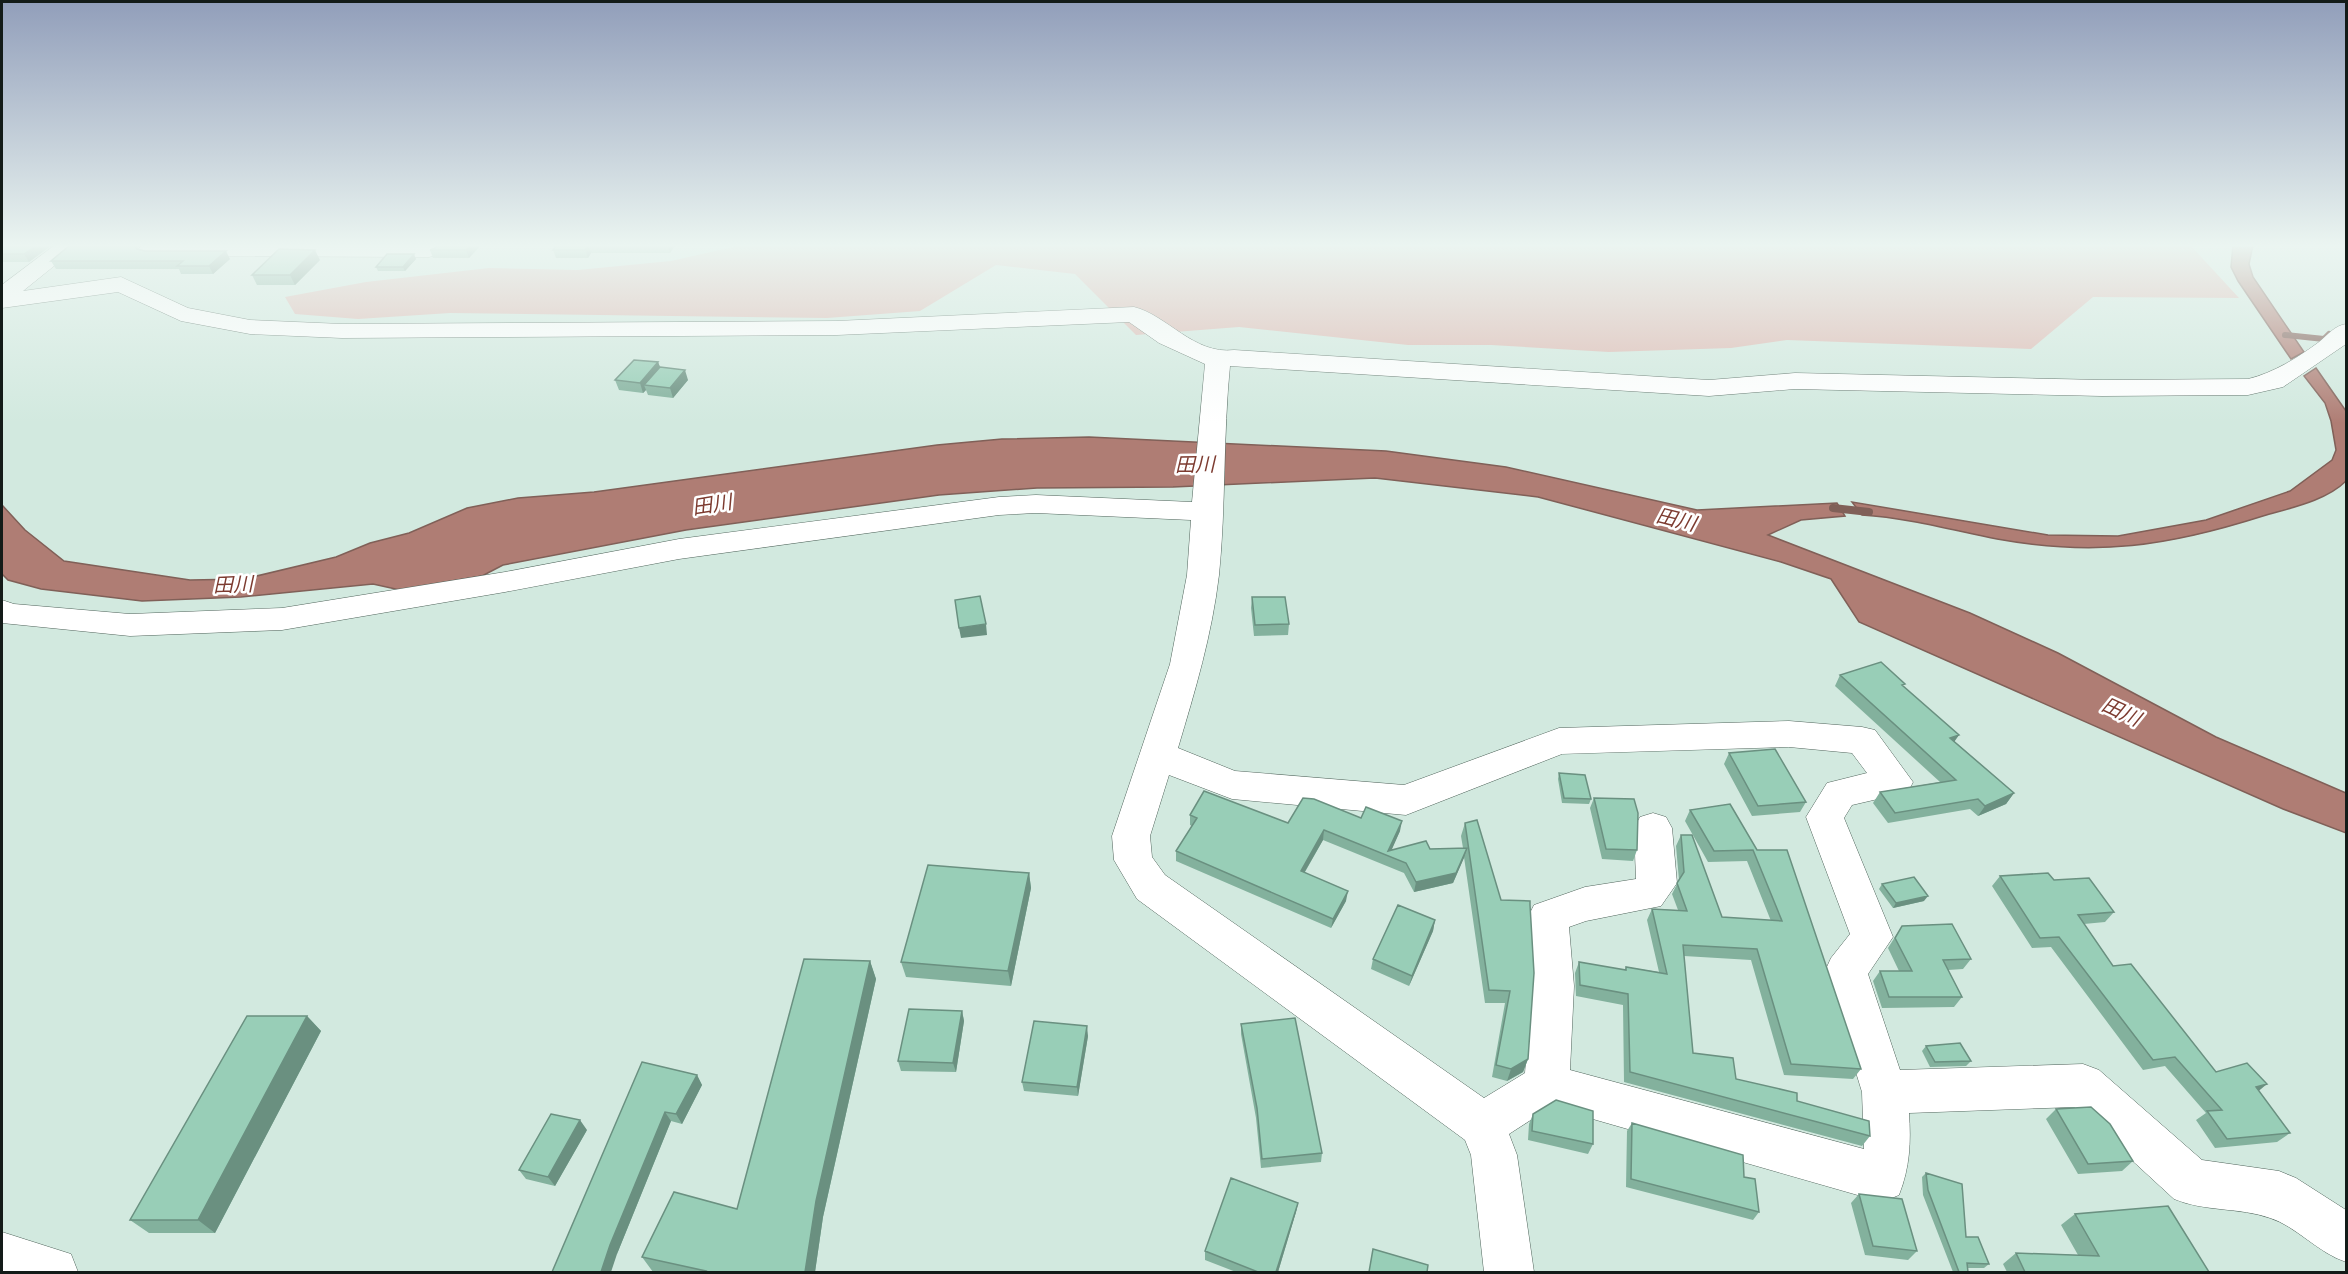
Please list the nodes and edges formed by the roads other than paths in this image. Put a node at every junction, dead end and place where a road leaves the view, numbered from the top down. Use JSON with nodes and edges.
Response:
{"nodes":[{"id":1,"x":162,"y":304,"type":"edge"},
{"id":2,"x":2346,"y":331,"type":"edge"},
{"id":3,"x":1218,"y":360,"type":"junction"},
{"id":4,"x":1207,"y":509,"type":"junction"},
{"id":5,"x":2,"y":611,"type":"edge"},
{"id":6,"x":1157,"y":755,"type":"junction"},
{"id":7,"x":1653,"y":828,"type":"dead end"},
{"id":8,"x":1547,"y":1085,"type":"junction"},
{"id":9,"x":1885,"y":1092,"type":"junction"},
{"id":10,"x":1482,"y":1125,"type":"junction"},
{"id":11,"x":2346,"y":1238,"type":"edge"},
{"id":12,"x":2,"y":1257,"type":"edge"},
{"id":13,"x":52,"y":1272,"type":"edge"},
{"id":14,"x":1509,"y":1272,"type":"edge"}],
"edges":[{"from":1,"to":3,"type":"street"},
{"from":2,"to":3,"type":"street"},
{"from":3,"to":4,"type":"street"},
{"from":4,"to":5,"type":"street"},
{"from":4,"to":6,"type":"street"},
{"from":6,"to":9,"type":"street"},
{"from":6,"to":10,"type":"street"},
{"from":7,"to":8,"type":"street"},
{"from":8,"to":9,"type":"street"},
{"from":8,"to":10,"type":"street"},
{"from":9,"to":11,"type":"street"},
{"from":10,"to":14,"type":"street"},
{"from":12,"to":13,"type":"street"}]}
